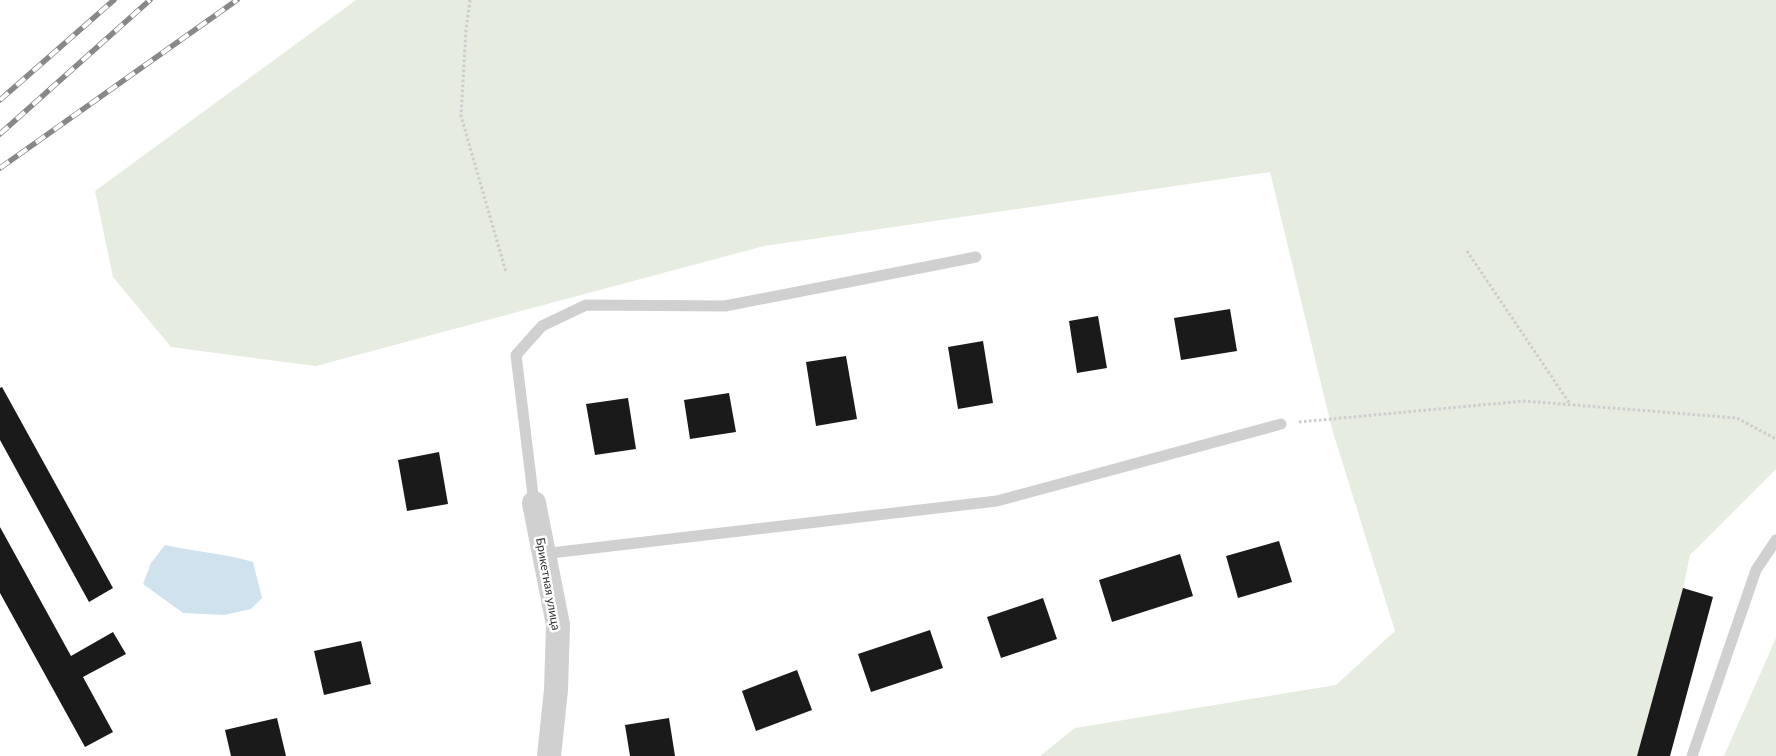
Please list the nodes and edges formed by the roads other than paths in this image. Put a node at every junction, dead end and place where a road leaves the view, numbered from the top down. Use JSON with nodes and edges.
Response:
{"nodes":[{"id":1,"x":976,"y":257,"type":"dead end"},
{"id":2,"x":1280,"y":424,"type":"road end"},
{"id":3,"x":534,"y":503,"type":"joint"},
{"id":4,"x":1776,"y":540,"type":"edge"},
{"id":5,"x":542,"y":554,"type":"junction"},
{"id":6,"x":549,"y":756,"type":"edge"},
{"id":7,"x":1692,"y":756,"type":"edge"}],
"edges":[{"from":1,"to":3,"type":"lane"},
{"from":2,"to":5,"type":"lane"},
{"from":3,"to":5,"type":"street","name":"Брикетная улица"},
{"from":4,"to":7,"type":"lane"},
{"from":5,"to":6,"type":"street","name":"Брикетная улица"}]}
